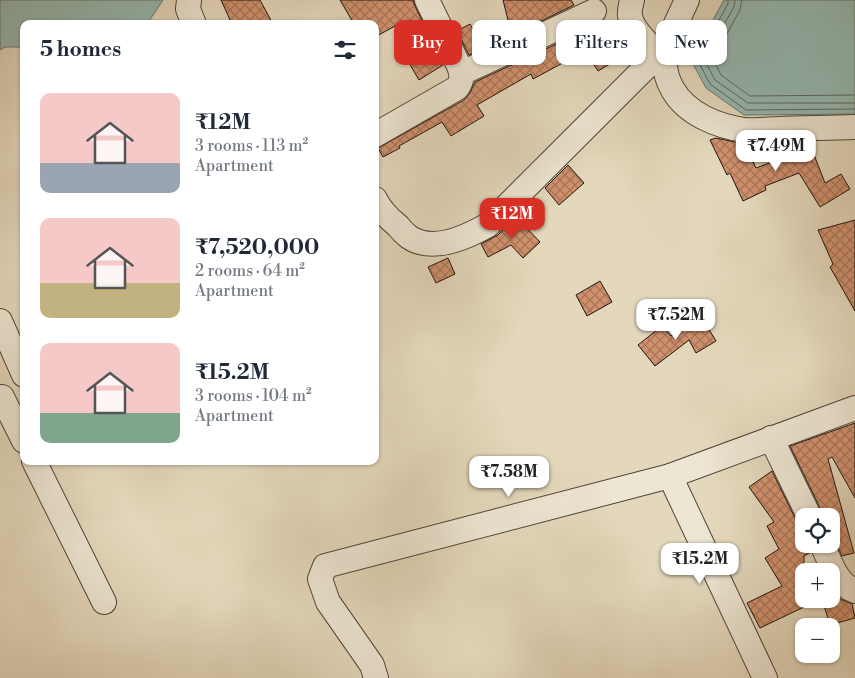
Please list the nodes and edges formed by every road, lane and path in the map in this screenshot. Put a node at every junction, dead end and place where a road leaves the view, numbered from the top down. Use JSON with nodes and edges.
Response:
{"nodes":[{"id":1,"x":189,"y":0,"type":"edge"},
{"id":2,"x":427,"y":0,"type":"edge"},
{"id":3,"x":632,"y":0,"type":"edge"},
{"id":4,"x":687,"y":0,"type":"edge"},
{"id":5,"x":594,"y":11,"type":"dead end"},
{"id":6,"x":192,"y":20,"type":"edge"},
{"id":7,"x":678,"y":20,"type":"edge"},
{"id":8,"x":656,"y":50,"type":"edge"},
{"id":9,"x":656,"y":62,"type":"edge"},
{"id":10,"x":664,"y":65,"type":"edge"},
{"id":11,"x":462,"y":73,"type":"junction"},
{"id":12,"x":855,"y":127,"type":"edge"},
{"id":13,"x":379,"y":133,"type":"edge"},
{"id":14,"x":379,"y":207,"type":"edge"},
{"id":15,"x":0,"y":321,"type":"edge"},
{"id":16,"x":20,"y":365,"type":"edge"},
{"id":17,"x":20,"y":386,"type":"edge"},
{"id":18,"x":1,"y":397,"type":"edge"},
{"id":19,"x":855,"y":408,"type":"edge"},
{"id":20,"x":20,"y":433,"type":"edge"},
{"id":21,"x":771,"y":438,"type":"junction"},
{"id":22,"x":36,"y":465,"type":"edge"},
{"id":23,"x":670,"y":476,"type":"junction"},
{"id":24,"x":805,"y":508,"type":"edge"},
{"id":25,"x":826,"y":553,"type":"edge"},
{"id":26,"x":855,"y":591,"type":"edge"},
{"id":27,"x":104,"y":602,"type":"dead end"},
{"id":28,"x":376,"y":678,"type":"edge"},
{"id":29,"x":765,"y":678,"type":"edge"}],
"edges":[{"from":1,"to":6,"type":"street"},
{"from":2,"to":11,"type":"street"},
{"from":3,"to":8,"type":"street"},
{"from":4,"to":7,"type":"street"},
{"from":5,"to":11,"type":"street"},
{"from":9,"to":14,"type":"street"},
{"from":10,"to":12,"type":"street"},
{"from":11,"to":13,"type":"street"},
{"from":15,"to":16,"type":"street"},
{"from":17,"to":18,"type":"street"},
{"from":18,"to":20,"type":"street"},
{"from":19,"to":21,"type":"street"},
{"from":21,"to":23,"type":"street"},
{"from":21,"to":24,"type":"street"},
{"from":22,"to":27,"type":"street"},
{"from":23,"to":28,"type":"street"},
{"from":23,"to":29,"type":"street"},
{"from":25,"to":26,"type":"street"}]}
